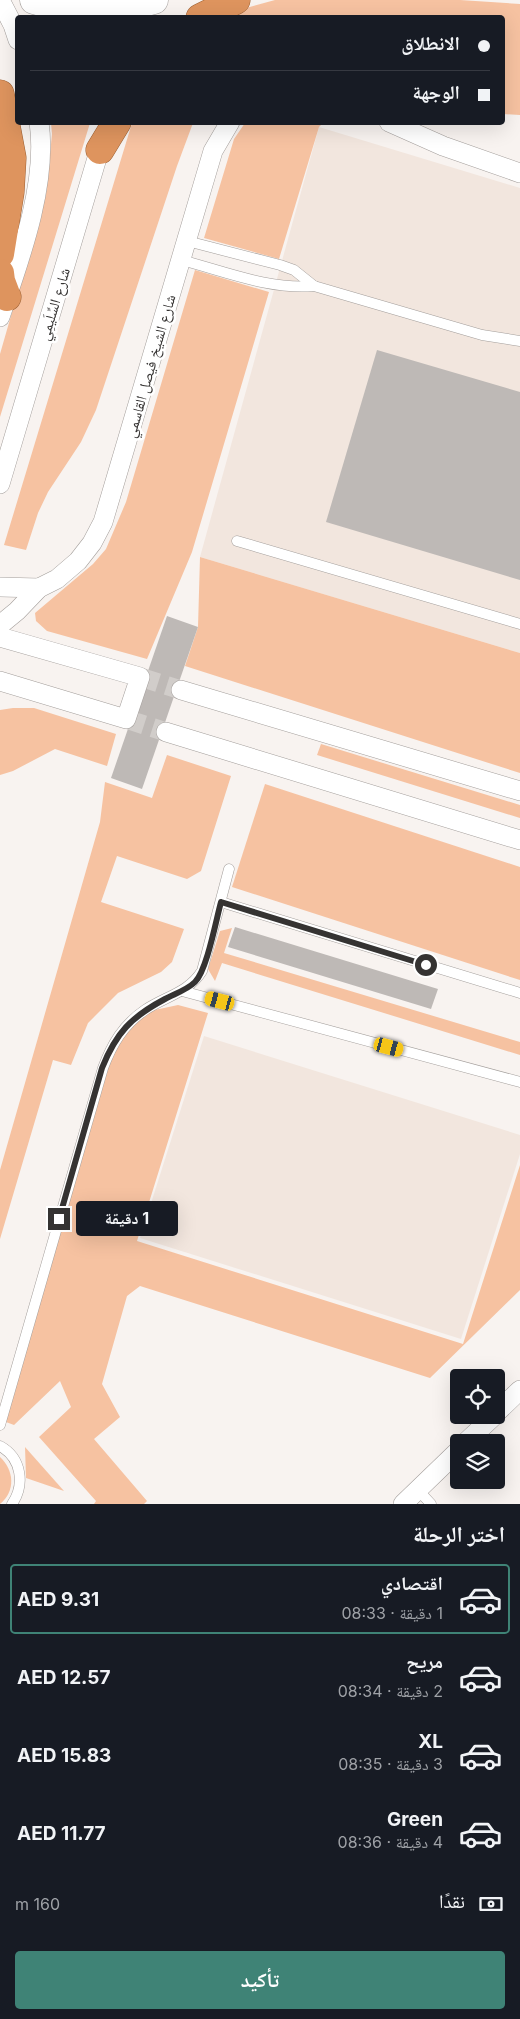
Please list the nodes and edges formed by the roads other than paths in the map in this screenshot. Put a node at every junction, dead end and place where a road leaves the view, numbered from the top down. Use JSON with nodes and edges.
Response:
{"nodes":[{"id":1,"x":0,"y":0,"type":"edge"},
{"id":2,"x":34,"y":0,"type":"edge"},
{"id":3,"x":154,"y":0,"type":"edge"},
{"id":4,"x":159,"y":0,"type":"edge"},
{"id":5,"x":236,"y":0,"type":"edge"},
{"id":6,"x":152,"y":15,"type":"edge"},
{"id":7,"x":206,"y":15,"type":"edge"},
{"id":8,"x":15,"y":32,"type":"edge"},
{"id":9,"x":0,"y":94,"type":"edge"},
{"id":10,"x":39,"y":125,"type":"edge"},
{"id":11,"x":105,"y":125,"type":"edge"},
{"id":12,"x":115,"y":125,"type":"edge"},
{"id":13,"x":228,"y":125,"type":"edge"},
{"id":14,"x":396,"y":125,"type":"edge"},
{"id":15,"x":100,"y":150,"type":"junction"},
{"id":16,"x":520,"y":172,"type":"edge"},
{"id":17,"x":187,"y":240,"type":"junction"},
{"id":18,"x":0,"y":254,"type":"edge"},
{"id":19,"x":181,"y":260,"type":"junction"},
{"id":20,"x":314,"y":286,"type":"junction"},
{"id":21,"x":2,"y":296,"type":"edge"},
{"id":22,"x":520,"y":342,"type":"edge"},
{"id":23,"x":0,"y":484,"type":"edge"},
{"id":24,"x":237,"y":541,"type":"dead end"},
{"id":25,"x":0,"y":587,"type":"edge"},
{"id":26,"x":39,"y":588,"type":"junction"},
{"id":27,"x":520,"y":624,"type":"edge"},
{"id":28,"x":0,"y":625,"type":"edge"},
{"id":29,"x":0,"y":637,"type":"edge"},
{"id":30,"x":0,"y":681,"type":"edge"},
{"id":31,"x":181,"y":690,"type":"tunnel mouth"},
{"id":32,"x":166,"y":732,"type":"tunnel mouth"},
{"id":33,"x":520,"y":791,"type":"edge"},
{"id":34,"x":520,"y":840,"type":"edge"},
{"id":35,"x":229,"y":868,"type":"dead end"},
{"id":36,"x":221,"y":902,"type":"junction"},
{"id":37,"x":182,"y":991,"type":"junction"},
{"id":38,"x":520,"y":993,"type":"edge"},
{"id":39,"x":520,"y":1082,"type":"edge"},
{"id":40,"x":520,"y":1390,"type":"edge"},
{"id":41,"x":505,"y":1405,"type":"edge"},
{"id":42,"x":485,"y":1424,"type":"edge"},
{"id":43,"x":0,"y":1425,"type":"edge"},
{"id":44,"x":475,"y":1434,"type":"edge"},
{"id":45,"x":0,"y":1446,"type":"edge"},
{"id":46,"x":450,"y":1459,"type":"edge"},
{"id":47,"x":418,"y":1490,"type":"junction"},
{"id":48,"x":12,"y":1504,"type":"edge"},
{"id":49,"x":403,"y":1504,"type":"edge"},
{"id":50,"x":432,"y":1504,"type":"edge"}],
"edges":[{"from":1,"to":8,"type":"street"},
{"from":2,"to":3,"type":"main road"},
{"from":4,"to":6,"type":"street"},
{"from":5,"to":7,"type":"highway"},
{"from":9,"to":18,"type":"highway"},
{"from":10,"to":21,"type":"street"},
{"from":11,"to":15,"type":"street","name":"شارع السِّلَيمِي"},
{"from":12,"to":15,"type":"highway"},
{"from":13,"to":17,"type":"street","name":"شارع الشيخ فيصل القاسمي"},
{"from":14,"to":16,"type":"street"},
{"from":15,"to":23,"type":"street","name":"شارع السِّلَيمِي"},
{"from":17,"to":19,"type":"street","name":"شارع الشيخ فيصل القاسمي"},
{"from":17,"to":20,"type":"lane"},
{"from":19,"to":20,"type":"lane"},
{"from":19,"to":26,"type":"street","name":"شارع الشيخ فيصل القاسمي"},
{"from":20,"to":22,"type":"lane"},
{"from":24,"to":27,"type":"lane"},
{"from":25,"to":26,"type":"street"},
{"from":26,"to":28,"type":"street","name":"شارع الشيخ فيصل القاسمي"},
{"from":29,"to":30,"type":"street"},
{"from":31,"to":33,"type":"street"},
{"from":32,"to":34,"type":"street"},
{"from":35,"to":36,"type":"lane"},
{"from":36,"to":37,"type":"lane"},
{"from":36,"to":38,"type":"lane"},
{"from":37,"to":39,"type":"lane"},
{"from":37,"to":43,"type":"lane"},
{"from":40,"to":41,"type":"street"},
{"from":42,"to":44,"type":"street"},
{"from":45,"to":48,"type":"lane"},
{"from":46,"to":47,"type":"street"},
{"from":47,"to":49,"type":"street"},
{"from":47,"to":50,"type":"lane"}]}
